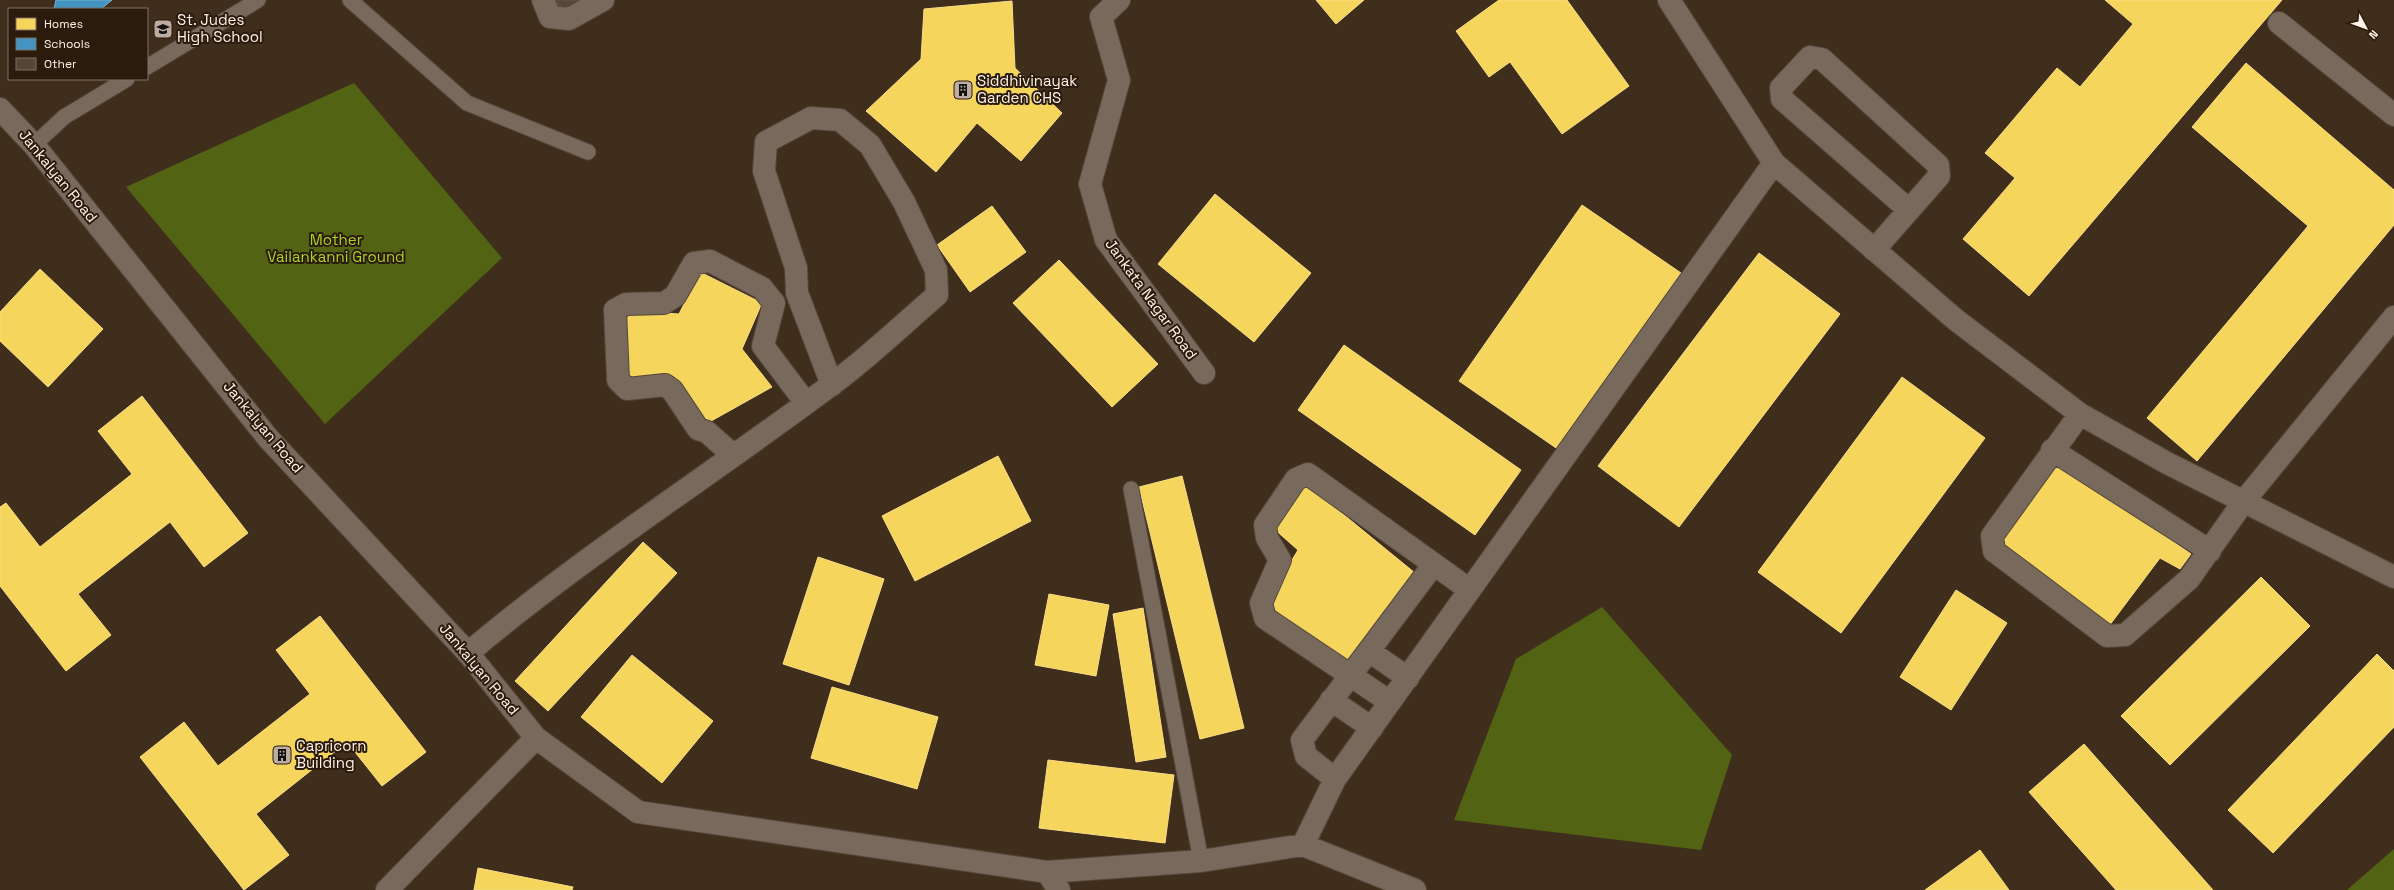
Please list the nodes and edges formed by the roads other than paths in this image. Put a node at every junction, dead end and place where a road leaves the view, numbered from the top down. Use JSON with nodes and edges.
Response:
{"nodes":[{"id":1,"x":258,"y":0,"type":"edge"},
{"id":2,"x":350,"y":0,"type":"edge"},
{"id":3,"x":543,"y":0,"type":"edge"},
{"id":4,"x":603,"y":0,"type":"edge"},
{"id":5,"x":1119,"y":0,"type":"edge"},
{"id":6,"x":1669,"y":0,"type":"edge"},
{"id":7,"x":2279,"y":23,"type":"dead end"},
{"id":8,"x":148,"y":66,"type":"edge"},
{"id":9,"x":125,"y":80,"type":"edge"},
{"id":10,"x":0,"y":109,"type":"edge"},
{"id":11,"x":2394,"y":115,"type":"edge"},
{"id":12,"x":34,"y":145,"type":"junction"},
{"id":13,"x":588,"y":152,"type":"dead end"},
{"id":14,"x":1774,"y":163,"type":"junction"},
{"id":15,"x":1909,"y":210,"type":"junction"},
{"id":16,"x":1874,"y":250,"type":"junction"},
{"id":17,"x":2394,"y":317,"type":"edge"},
{"id":18,"x":1204,"y":373,"type":"dead end"},
{"id":19,"x":832,"y":384,"type":"junction"},
{"id":20,"x":806,"y":403,"type":"junction"},
{"id":21,"x":2080,"y":414,"type":"junction"},
{"id":22,"x":2052,"y":450,"type":"junction"},
{"id":23,"x":733,"y":455,"type":"junction"},
{"id":24,"x":1131,"y":489,"type":"dead end"},
{"id":25,"x":2244,"y":501,"type":"junction"},
{"id":26,"x":2210,"y":550,"type":"junction"},
{"id":27,"x":1434,"y":564,"type":"junction"},
{"id":28,"x":2394,"y":577,"type":"edge"},
{"id":29,"x":1470,"y":590,"type":"junction"},
{"id":30,"x":1369,"y":651,"type":"junction"},
{"id":31,"x":468,"y":653,"type":"junction"},
{"id":32,"x":1350,"y":676,"type":"junction"},
{"id":33,"x":1408,"y":678,"type":"junction"},
{"id":34,"x":1331,"y":700,"type":"junction"},
{"id":35,"x":1390,"y":702,"type":"junction"},
{"id":36,"x":1372,"y":728,"type":"junction"},
{"id":37,"x":536,"y":738,"type":"junction"},
{"id":38,"x":1335,"y":779,"type":"junction"},
{"id":39,"x":1303,"y":845,"type":"junction"},
{"id":40,"x":1201,"y":861,"type":"junction"},
{"id":41,"x":1047,"y":872,"type":"junction"},
{"id":42,"x":386,"y":890,"type":"edge"},
{"id":43,"x":1059,"y":890,"type":"edge"},
{"id":44,"x":1415,"y":890,"type":"edge"}],
"edges":[{"from":1,"to":8,"type":"lane"},
{"from":2,"to":13,"type":"lane"},
{"from":3,"to":4,"type":"street"},
{"from":5,"to":18,"type":"street","name":"Jankata Nagar Road"},
{"from":6,"to":14,"type":"street"},
{"from":7,"to":11,"type":"street"},
{"from":9,"to":12,"type":"lane"},
{"from":10,"to":12,"type":"street","name":"Jankalyan Road"},
{"from":12,"to":31,"type":"street","name":"Jankalyan Road"},
{"from":14,"to":16,"type":"street"},
{"from":14,"to":29,"type":"street"},
{"from":15,"to":15,"type":"street"},
{"from":15,"to":16,"type":"street"},
{"from":16,"to":21,"type":"street"},
{"from":17,"to":25,"type":"street"},
{"from":19,"to":19,"type":"street"},
{"from":19,"to":20,"type":"street"},
{"from":20,"to":23,"type":"street"},
{"from":20,"to":23,"type":"street"},
{"from":21,"to":22,"type":"street"},
{"from":21,"to":25,"type":"street"},
{"from":22,"to":26,"type":"street"},
{"from":22,"to":26,"type":"street"},
{"from":23,"to":31,"type":"street"},
{"from":24,"to":40,"type":"lane"},
{"from":25,"to":26,"type":"street"},
{"from":25,"to":28,"type":"street"},
{"from":27,"to":29,"type":"street"},
{"from":27,"to":30,"type":"street"},
{"from":27,"to":32,"type":"street"},
{"from":29,"to":33,"type":"street"},
{"from":30,"to":32,"type":"street"},
{"from":30,"to":33,"type":"street"},
{"from":31,"to":37,"type":"street","name":"Jankalyan Road"},
{"from":32,"to":34,"type":"street"},
{"from":32,"to":35,"type":"street"},
{"from":33,"to":35,"type":"street"},
{"from":34,"to":36,"type":"street"},
{"from":34,"to":38,"type":"street"},
{"from":35,"to":36,"type":"street"},
{"from":36,"to":38,"type":"street"},
{"from":37,"to":41,"type":"street","name":"Jankalyan Road"},
{"from":37,"to":42,"type":"street"},
{"from":38,"to":39,"type":"street"},
{"from":39,"to":40,"type":"street","name":"Jankalyan Road"},
{"from":39,"to":44,"type":"street"},
{"from":40,"to":41,"type":"street","name":"Jankalyan Road"},
{"from":41,"to":43,"type":"street"}]}
